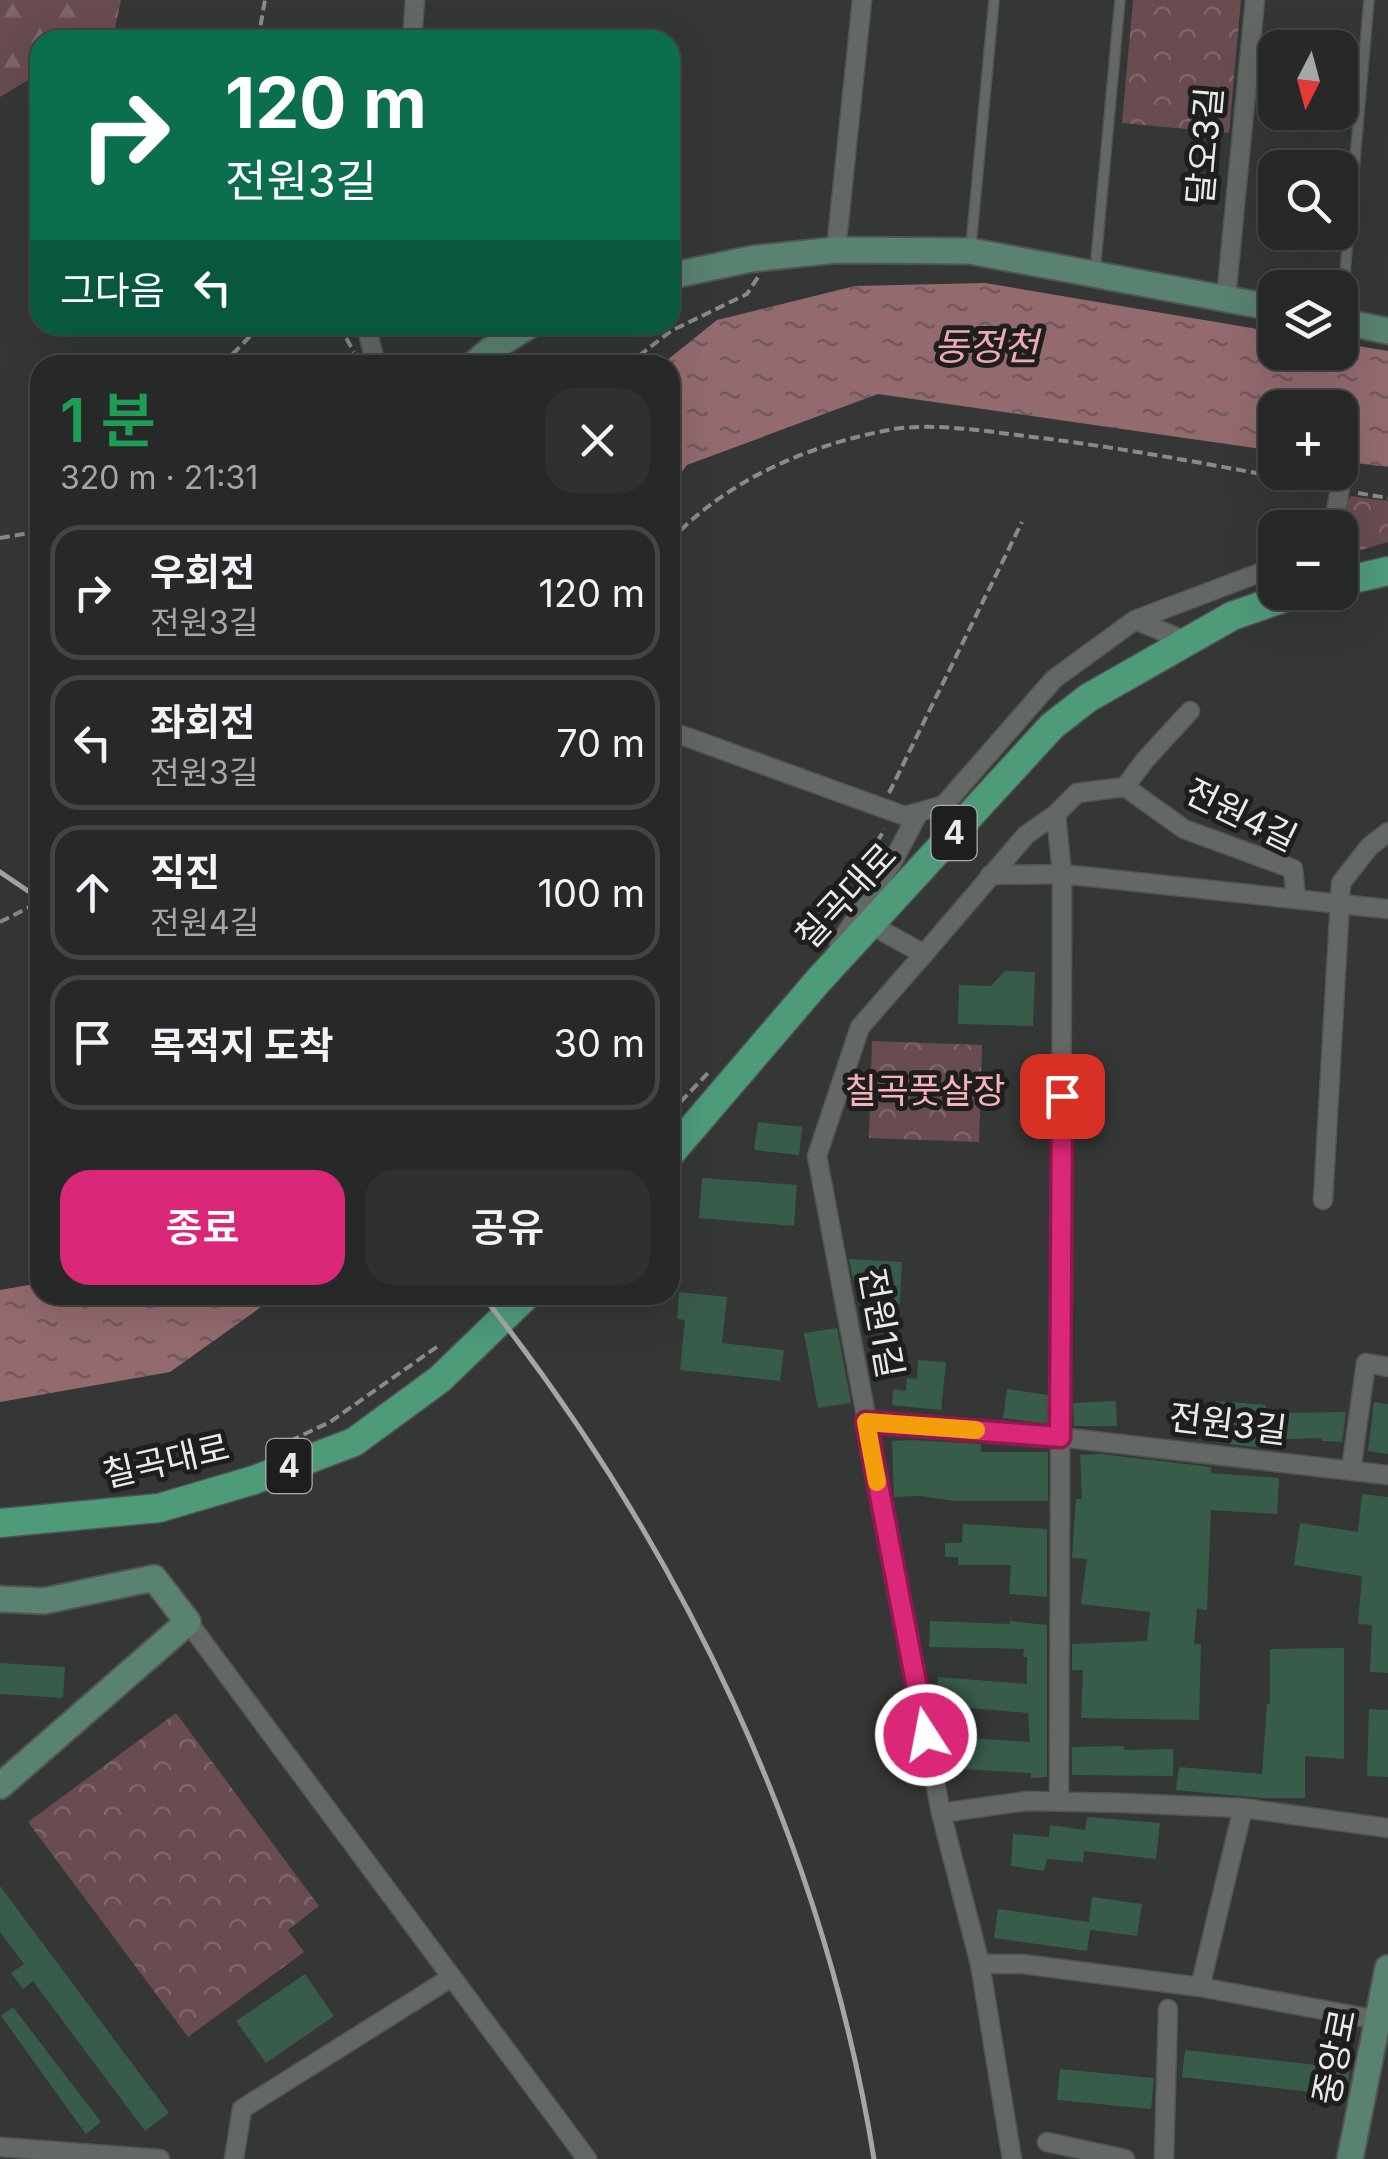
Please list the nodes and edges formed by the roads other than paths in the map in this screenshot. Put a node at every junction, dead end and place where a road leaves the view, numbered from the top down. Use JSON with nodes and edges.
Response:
{"nodes":[{"id":1,"x":415,"y":0,"type":"edge"},
{"id":2,"x":862,"y":0,"type":"edge"},
{"id":3,"x":994,"y":0,"type":"edge"},
{"id":4,"x":1120,"y":0,"type":"edge"},
{"id":5,"x":1255,"y":0,"type":"edge"},
{"id":6,"x":1370,"y":0,"type":"edge"},
{"id":7,"x":413,"y":30,"type":"edge"},
{"id":8,"x":836,"y":250,"type":"junction"},
{"id":9,"x":970,"y":252,"type":"junction"},
{"id":10,"x":1345,"y":270,"type":"edge"},
{"id":11,"x":1094,"y":272,"type":"junction"},
{"id":12,"x":680,"y":274,"type":"edge"},
{"id":13,"x":1226,"y":298,"type":"junction"},
{"id":14,"x":1258,"y":305,"type":"edge"},
{"id":15,"x":1358,"y":325,"type":"edge"},
{"id":16,"x":1388,"y":331,"type":"edge"},
{"id":17,"x":514,"y":335,"type":"edge"},
{"id":18,"x":485,"y":355,"type":"edge"},
{"id":19,"x":1388,"y":570,"type":"edge"},
{"id":20,"x":1258,"y":573,"type":"edge"},
{"id":21,"x":1358,"y":578,"type":"edge"},
{"id":22,"x":1258,"y":607,"type":"edge"},
{"id":23,"x":1135,"y":620,"type":"junction"},
{"id":24,"x":1186,"y":640,"type":"junction"},
{"id":25,"x":1190,"y":710,"type":"dead end"},
{"id":26,"x":680,"y":735,"type":"edge"},
{"id":27,"x":1126,"y":787,"type":"junction"},
{"id":28,"x":919,"y":812,"type":"junction"},
{"id":29,"x":1056,"y":814,"type":"junction"},
{"id":30,"x":1388,"y":832,"type":"edge"},
{"id":31,"x":1062,"y":874,"type":"junction"},
{"id":32,"x":990,"y":875,"type":"junction"},
{"id":33,"x":1296,"y":899,"type":"junction"},
{"id":34,"x":1339,"y":904,"type":"junction"},
{"id":35,"x":1388,"y":909,"type":"edge"},
{"id":36,"x":871,"y":925,"type":"junction"},
{"id":37,"x":924,"y":954,"type":"junction"},
{"id":38,"x":818,"y":980,"type":"junction"},
{"id":39,"x":680,"y":1142,"type":"edge"},
{"id":40,"x":1323,"y":1200,"type":"dead end"},
{"id":41,"x":517,"y":1305,"type":"edge"},
{"id":42,"x":1388,"y":1367,"type":"edge"},
{"id":43,"x":866,"y":1422,"type":"junction"},
{"id":44,"x":1060,"y":1437,"type":"junction"},
{"id":45,"x":1350,"y":1470,"type":"junction"},
{"id":46,"x":1388,"y":1475,"type":"edge"},
{"id":47,"x":0,"y":1523,"type":"edge"},
{"id":48,"x":0,"y":1600,"type":"edge"},
{"id":49,"x":188,"y":1622,"type":"junction"},
{"id":50,"x":0,"y":1786,"type":"edge"},
{"id":51,"x":1058,"y":1801,"type":"junction"},
{"id":52,"x":1243,"y":1808,"type":"junction"},
{"id":53,"x":942,"y":1814,"type":"junction"},
{"id":54,"x":1388,"y":1828,"type":"edge"},
{"id":55,"x":980,"y":1964,"type":"junction"},
{"id":56,"x":1388,"y":1968,"type":"edge"},
{"id":57,"x":452,"y":1977,"type":"junction"},
{"id":58,"x":1200,"y":1987,"type":"junction"},
{"id":59,"x":1168,"y":2009,"type":"dead end"},
{"id":60,"x":1383,"y":2021,"type":"edge"},
{"id":61,"x":1047,"y":2142,"type":"dead end"},
{"id":62,"x":0,"y":2146,"type":"edge"},
{"id":63,"x":160,"y":2159,"type":"edge"},
{"id":64,"x":234,"y":2159,"type":"edge"},
{"id":65,"x":588,"y":2159,"type":"edge"},
{"id":66,"x":1012,"y":2159,"type":"edge"},
{"id":67,"x":1125,"y":2159,"type":"edge"},
{"id":68,"x":1164,"y":2159,"type":"edge"},
{"id":69,"x":1350,"y":2159,"type":"edge"}],
"edges":[{"from":1,"to":7,"type":"street"},
{"from":2,"to":8,"type":"street"},
{"from":3,"to":9,"type":"lane"},
{"from":4,"to":11,"type":"lane"},
{"from":5,"to":13,"type":"street","name":"달오3길"},
{"from":6,"to":10,"type":"lane"},
{"from":8,"to":9,"type":"street"},
{"from":8,"to":12,"type":"street"},
{"from":9,"to":11,"type":"street"},
{"from":11,"to":13,"type":"street"},
{"from":13,"to":14,"type":"street"},
{"from":15,"to":16,"type":"street"},
{"from":17,"to":18,"type":"street"},
{"from":19,"to":21,"type":"main road"},
{"from":20,"to":23,"type":"street"},
{"from":22,"to":24,"type":"main road","name":"칠곡대로","number":"4"},
{"from":23,"to":24,"type":"street"},
{"from":23,"to":28,"type":"street"},
{"from":24,"to":36,"type":"main road","name":"칠곡대로","number":"4"},
{"from":25,"to":27,"type":"street","name":"전원4길"},
{"from":26,"to":28,"type":"street"},
{"from":27,"to":29,"type":"street","name":"전원1길"},
{"from":27,"to":33,"type":"street","name":"전원4길"},
{"from":28,"to":38,"type":"street"},
{"from":29,"to":31,"type":"street"},
{"from":29,"to":32,"type":"street","name":"전원1길"},
{"from":30,"to":34,"type":"street"},
{"from":31,"to":32,"type":"street","name":"전원4길"},
{"from":31,"to":33,"type":"street","name":"전원4길"},
{"from":31,"to":44,"type":"street"},
{"from":32,"to":37,"type":"street","name":"전원1길"},
{"from":33,"to":34,"type":"street","name":"전원4길"},
{"from":34,"to":35,"type":"street","name":"전원4길"},
{"from":34,"to":40,"type":"street"},
{"from":36,"to":37,"type":"street"},
{"from":36,"to":38,"type":"main road","name":"칠곡대로","number":"4"},
{"from":37,"to":43,"type":"street","name":"전원1길"},
{"from":38,"to":39,"type":"main road","name":"칠곡대로","number":"4"},
{"from":41,"to":47,"type":"main road","name":"칠곡대로","number":"4"},
{"from":42,"to":45,"type":"street"},
{"from":43,"to":44,"type":"street","name":"전원3길"},
{"from":43,"to":53,"type":"street","name":"전원1길"},
{"from":44,"to":45,"type":"street","name":"전원3길"},
{"from":44,"to":51,"type":"street"},
{"from":45,"to":46,"type":"street","name":"전원3길"},
{"from":48,"to":49,"type":"street"},
{"from":49,"to":50,"type":"street"},
{"from":49,"to":57,"type":"street"},
{"from":51,"to":52,"type":"street"},
{"from":51,"to":53,"type":"street"},
{"from":52,"to":54,"type":"street"},
{"from":52,"to":58,"type":"street"},
{"from":53,"to":55,"type":"street","name":"전원1길"},
{"from":55,"to":58,"type":"street"},
{"from":55,"to":66,"type":"street","name":"전원1길"},
{"from":56,"to":60,"type":"street","name":"중앙로"},
{"from":57,"to":64,"type":"street"},
{"from":57,"to":65,"type":"street"},
{"from":58,"to":60,"type":"street"},
{"from":59,"to":68,"type":"street"},
{"from":60,"to":69,"type":"street","name":"중앙로"},
{"from":61,"to":67,"type":"street"},
{"from":62,"to":63,"type":"street"}]}
